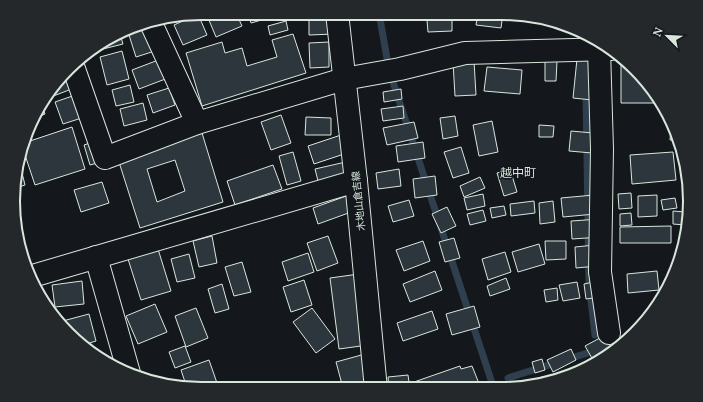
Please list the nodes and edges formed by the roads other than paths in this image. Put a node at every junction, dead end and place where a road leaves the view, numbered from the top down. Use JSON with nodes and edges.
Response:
{"nodes":[{"id":1,"x":338,"y":20,"type":"edge"},
{"id":2,"x":153,"y":27,"type":"edge"},
{"id":3,"x":596,"y":46,"type":"edge"},
{"id":4,"x":603,"y":51,"type":"edge"},
{"id":5,"x":75,"y":71,"type":"edge"},
{"id":6,"x":344,"y":79,"type":"junction"},
{"id":7,"x":197,"y":123,"type":"junction"},
{"id":8,"x":356,"y":181,"type":"junction"},
{"id":9,"x":96,"y":256,"type":"junction"},
{"id":10,"x":36,"y":274,"type":"edge"},
{"id":11,"x":609,"y":332,"type":"dead end"},
{"id":12,"x":127,"y":366,"type":"edge"},
{"id":13,"x":375,"y":382,"type":"edge"}],
"edges":[{"from":1,"to":6,"type":"street","name":"木地山倉吉線"},
{"from":2,"to":7,"type":"street"},
{"from":3,"to":6,"type":"street"},
{"from":4,"to":11,"type":"street"},
{"from":5,"to":7,"type":"street"},
{"from":6,"to":7,"type":"street"},
{"from":6,"to":8,"type":"street","name":"木地山倉吉線"},
{"from":8,"to":9,"type":"street"},
{"from":8,"to":13,"type":"street","name":"木地山倉吉線"},
{"from":9,"to":10,"type":"street"},
{"from":9,"to":12,"type":"street"}]}
